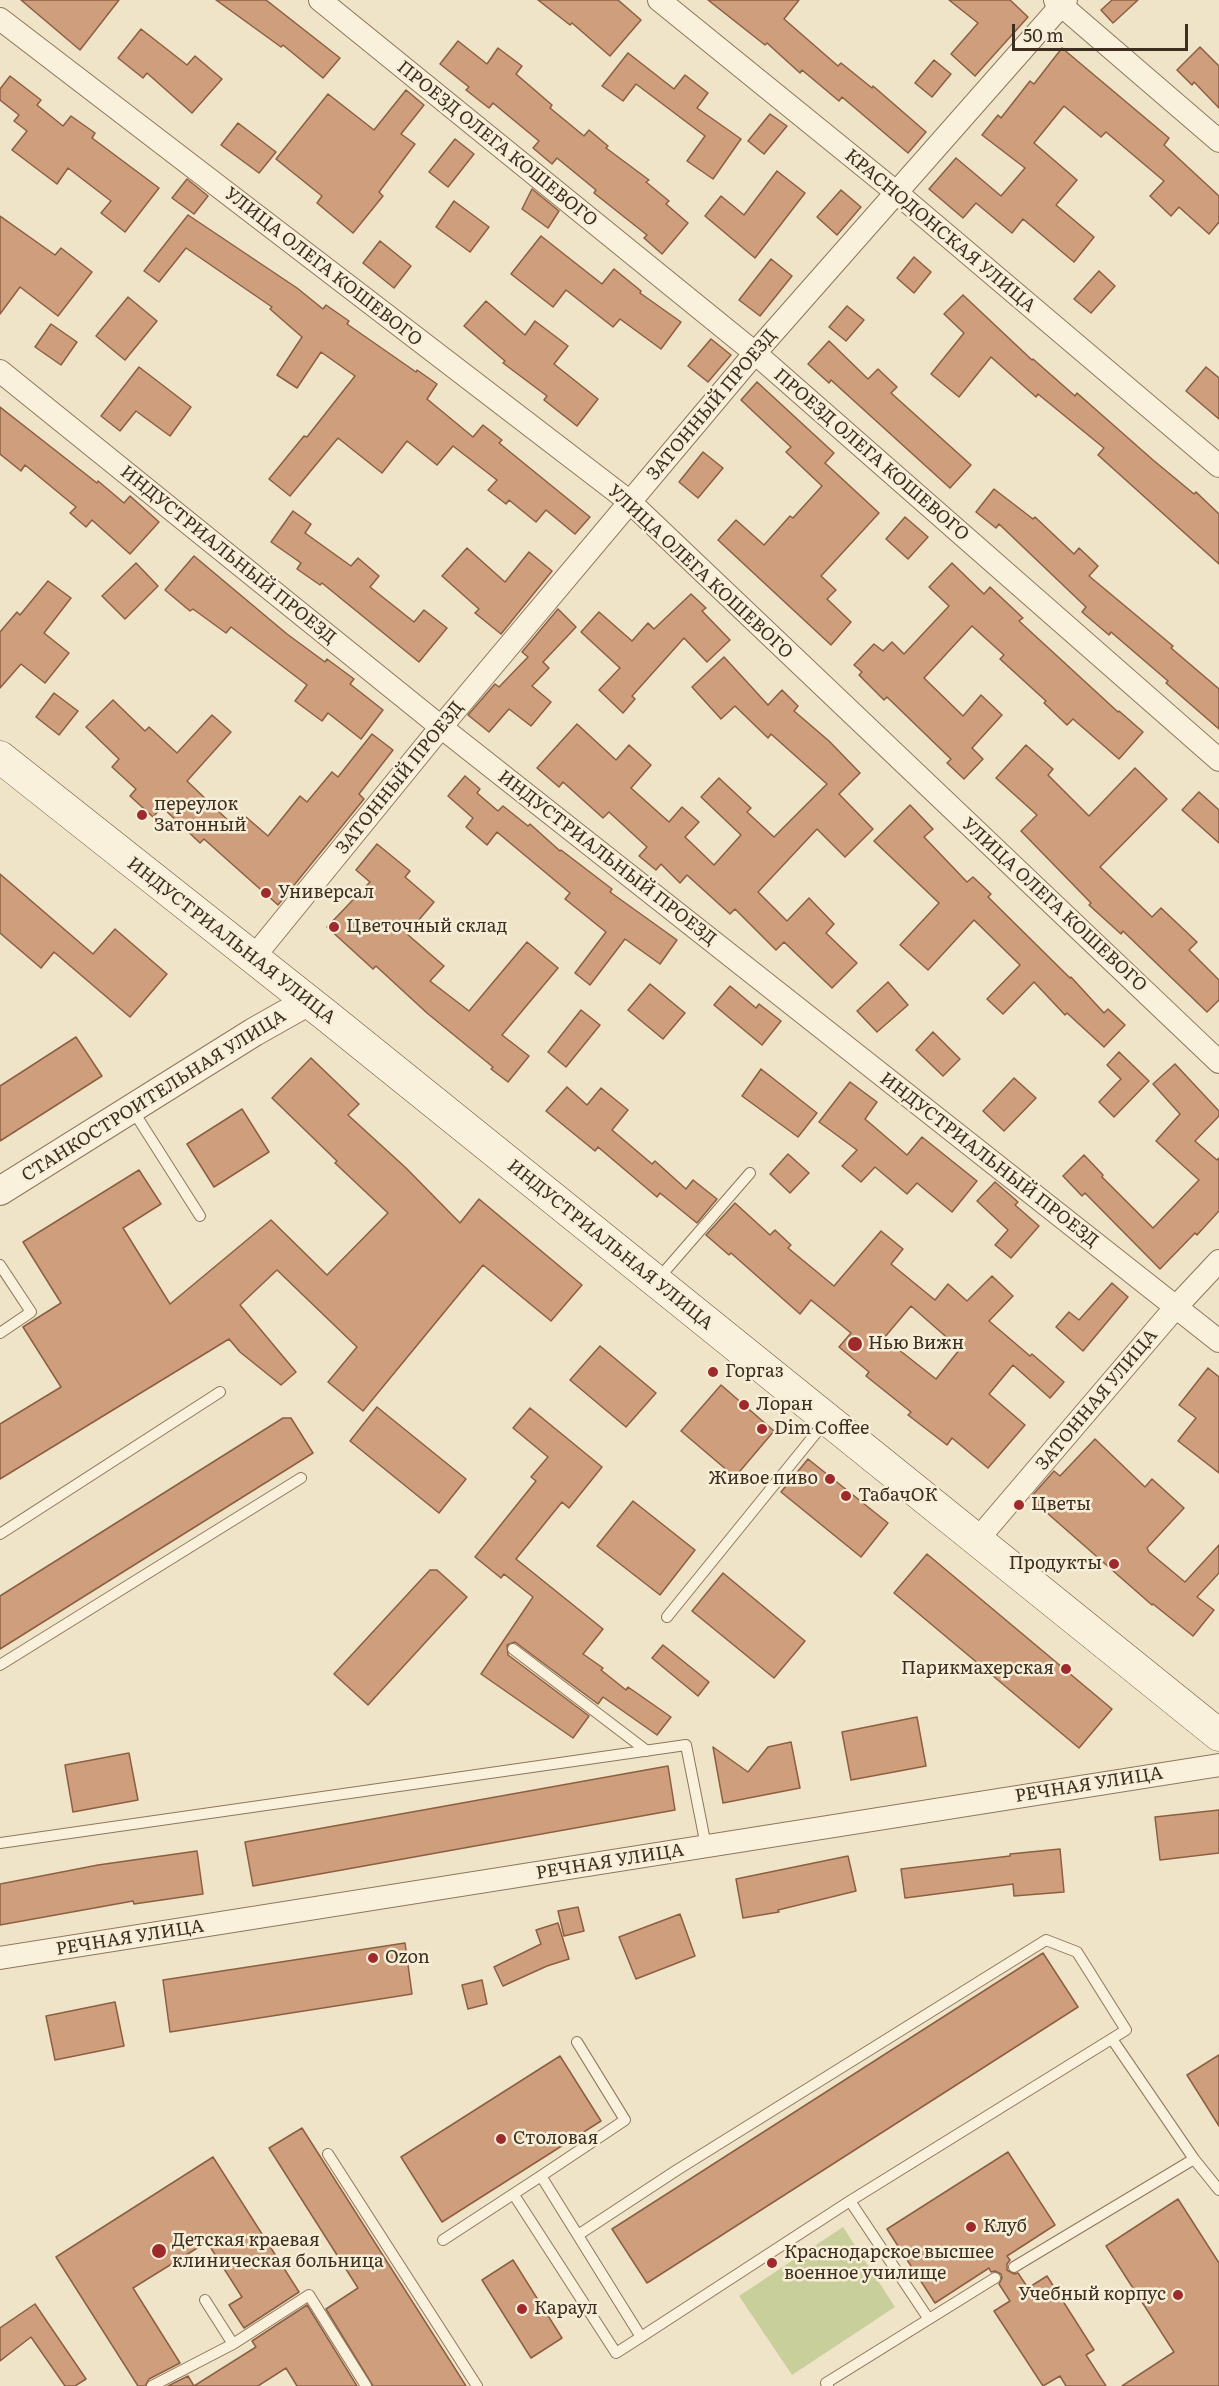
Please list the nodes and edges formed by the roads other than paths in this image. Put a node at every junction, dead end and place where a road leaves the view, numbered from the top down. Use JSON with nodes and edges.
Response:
{"nodes":[{"id":1,"x":320,"y":0,"type":"edge"},
{"id":2,"x":659,"y":0,"type":"edge"},
{"id":3,"x":1060,"y":2,"type":"edge"},
{"id":4,"x":0,"y":19,"type":"edge"},
{"id":5,"x":1219,"y":141,"type":"edge"},
{"id":6,"x":897,"y":193,"type":"junction"},
{"id":7,"x":755,"y":353,"type":"junction"},
{"id":8,"x":0,"y":370,"type":"edge"},
{"id":9,"x":1219,"y":466,"type":"edge"},
{"id":10,"x":630,"y":502,"type":"junction"},
{"id":11,"x":441,"y":727,"type":"junction"},
{"id":12,"x":0,"y":757,"type":"edge"},
{"id":13,"x":1219,"y":760,"type":"edge"},
{"id":14,"x":253,"y":958,"type":"junction"},
{"id":15,"x":309,"y":1001,"type":"junction"},
{"id":16,"x":1219,"y":1062,"type":"edge"},
{"id":17,"x":132,"y":1109,"type":"junction"},
{"id":18,"x":750,"y":1173,"type":"dead end"},
{"id":19,"x":0,"y":1191,"type":"edge"},
{"id":20,"x":200,"y":1216,"type":"dead end"},
{"id":21,"x":1219,"y":1261,"type":"edge"},
{"id":22,"x":0,"y":1265,"type":"edge"},
{"id":23,"x":656,"y":1282,"type":"junction"},
{"id":24,"x":1175,"y":1308,"type":"junction"},
{"id":25,"x":0,"y":1333,"type":"edge"},
{"id":26,"x":1219,"y":1341,"type":"edge"},
{"id":27,"x":220,"y":1392,"type":"dead end"},
{"id":28,"x":827,"y":1420,"type":"junction"},
{"id":29,"x":301,"y":1478,"type":"dead end"},
{"id":30,"x":0,"y":1534,"type":"edge"},
{"id":31,"x":977,"y":1540,"type":"junction"},
{"id":32,"x":667,"y":1617,"type":"dead end"},
{"id":33,"x":513,"y":1650,"type":"dead end"},
{"id":34,"x":0,"y":1665,"type":"edge"},
{"id":35,"x":1219,"y":1735,"type":"edge"},
{"id":36,"x":647,"y":1750,"type":"junction"},
{"id":37,"x":1219,"y":1765,"type":"edge"},
{"id":38,"x":0,"y":1843,"type":"edge"},
{"id":39,"x":706,"y":1846,"type":"junction"},
{"id":40,"x":0,"y":1959,"type":"edge"},
{"id":41,"x":1112,"y":2039,"type":"junction"},
{"id":42,"x":577,"y":2042,"type":"dead end"},
{"id":43,"x":328,"y":2154,"type":"dead end"},
{"id":44,"x":1194,"y":2159,"type":"junction"},
{"id":45,"x":542,"y":2176,"type":"junction"},
{"id":46,"x":1219,"y":2190,"type":"edge"},
{"id":47,"x":514,"y":2194,"type":"junction"},
{"id":48,"x":850,"y":2201,"type":"junction"},
{"id":49,"x":578,"y":2235,"type":"junction"},
{"id":50,"x":443,"y":2240,"type":"dead end"},
{"id":51,"x":1014,"y":2267,"type":"dead end"},
{"id":52,"x":995,"y":2278,"type":"dead end"},
{"id":53,"x":205,"y":2300,"type":"dead end"},
{"id":54,"x":928,"y":2318,"type":"junction"},
{"id":55,"x":641,"y":2337,"type":"junction"},
{"id":56,"x":233,"y":2344,"type":"junction"},
{"id":57,"x":826,"y":2385,"type":"edge"},
{"id":58,"x":152,"y":2386,"type":"edge"},
{"id":59,"x":366,"y":2386,"type":"edge"},
{"id":60,"x":477,"y":2386,"type":"edge"}],
"edges":[{"from":1,"to":7,"type":"street","name":"ПРОЕЗД ОЛЕГА КОШЕВОГО"},
{"from":2,"to":6,"type":"street","name":"КРАСНОДОНСКАЯ УЛИЦА"},
{"from":3,"to":5,"type":"street"},
{"from":3,"to":6,"type":"street","name":"ЗАТОННЫЙ ПРОЕЗД"},
{"from":4,"to":10,"type":"street","name":"УЛИЦА ОЛЕГА КОШЕВОГО"},
{"from":6,"to":7,"type":"street","name":"ЗАТОННЫЙ ПРОЕЗД"},
{"from":6,"to":9,"type":"street","name":"КРАСНОДОНСКАЯ УЛИЦА"},
{"from":7,"to":10,"type":"street","name":"ЗАТОННЫЙ ПРОЕЗД"},
{"from":7,"to":13,"type":"street","name":"ПРОЕЗД ОЛЕГА КОШЕВОГО"},
{"from":8,"to":11,"type":"street","name":"ИНДУСТРИАЛЬНЫЙ ПРОЕЗД"},
{"from":10,"to":11,"type":"street","name":"ЗАТОННЫЙ ПРОЕЗД"},
{"from":10,"to":16,"type":"street","name":"УЛИЦА ОЛЕГА КОШЕВОГО"},
{"from":11,"to":14,"type":"street","name":"ЗАТОННЫЙ ПРОЕЗД"},
{"from":11,"to":24,"type":"street","name":"ИНДУСТРИАЛЬНЫЙ ПРОЕЗД"},
{"from":12,"to":14,"type":"main road","name":"ИНДУСТРИАЛЬНАЯ УЛИЦА"},
{"from":14,"to":15,"type":"main road","name":"ИНДУСТРИАЛЬНАЯ УЛИЦА"},
{"from":15,"to":17,"type":"street","name":"СТАНКОСТРОИТЕЛЬНАЯ УЛИЦА"},
{"from":15,"to":23,"type":"main road","name":"ИНДУСТРИАЛЬНАЯ УЛИЦА"},
{"from":17,"to":19,"type":"street","name":"СТАНКОСТРОИТЕЛЬНАЯ УЛИЦА"},
{"from":17,"to":20,"type":"lane"},
{"from":18,"to":23,"type":"lane"},
{"from":21,"to":24,"type":"street","name":"ЗАТОННАЯ УЛИЦА"},
{"from":22,"to":25,"type":"lane"},
{"from":23,"to":28,"type":"main road","name":"ИНДУСТРИАЛЬНАЯ УЛИЦА"},
{"from":24,"to":26,"type":"street","name":"ИНДУСТРИАЛЬНЫЙ ПРОЕЗД"},
{"from":24,"to":31,"type":"street","name":"ЗАТОННАЯ УЛИЦА"},
{"from":27,"to":30,"type":"lane"},
{"from":28,"to":31,"type":"main road","name":"ИНДУСТРИАЛЬНАЯ УЛИЦА"},
{"from":28,"to":32,"type":"lane"},
{"from":29,"to":34,"type":"lane"},
{"from":31,"to":35,"type":"main road","name":"ИНДУСТРИАЛЬНАЯ УЛИЦА"},
{"from":33,"to":36,"type":"lane"},
{"from":36,"to":38,"type":"lane"},
{"from":36,"to":39,"type":"lane"},
{"from":37,"to":39,"type":"street","name":"РЕЧНАЯ УЛИЦА"},
{"from":39,"to":40,"type":"street","name":"РЕЧНАЯ УЛИЦА"},
{"from":41,"to":44,"type":"lane"},
{"from":41,"to":48,"type":"lane"},
{"from":41,"to":49,"type":"lane"},
{"from":42,"to":45,"type":"lane"},
{"from":43,"to":60,"type":"lane"},
{"from":44,"to":46,"type":"lane"},
{"from":44,"to":51,"type":"lane"},
{"from":45,"to":47,"type":"lane"},
{"from":45,"to":49,"type":"lane"},
{"from":47,"to":50,"type":"lane"},
{"from":47,"to":55,"type":"lane"},
{"from":48,"to":54,"type":"lane"},
{"from":48,"to":55,"type":"lane"},
{"from":49,"to":55,"type":"lane"},
{"from":52,"to":54,"type":"lane"},
{"from":53,"to":56,"type":"lane"},
{"from":54,"to":57,"type":"lane"},
{"from":56,"to":58,"type":"lane"},
{"from":56,"to":59,"type":"lane"}]}
